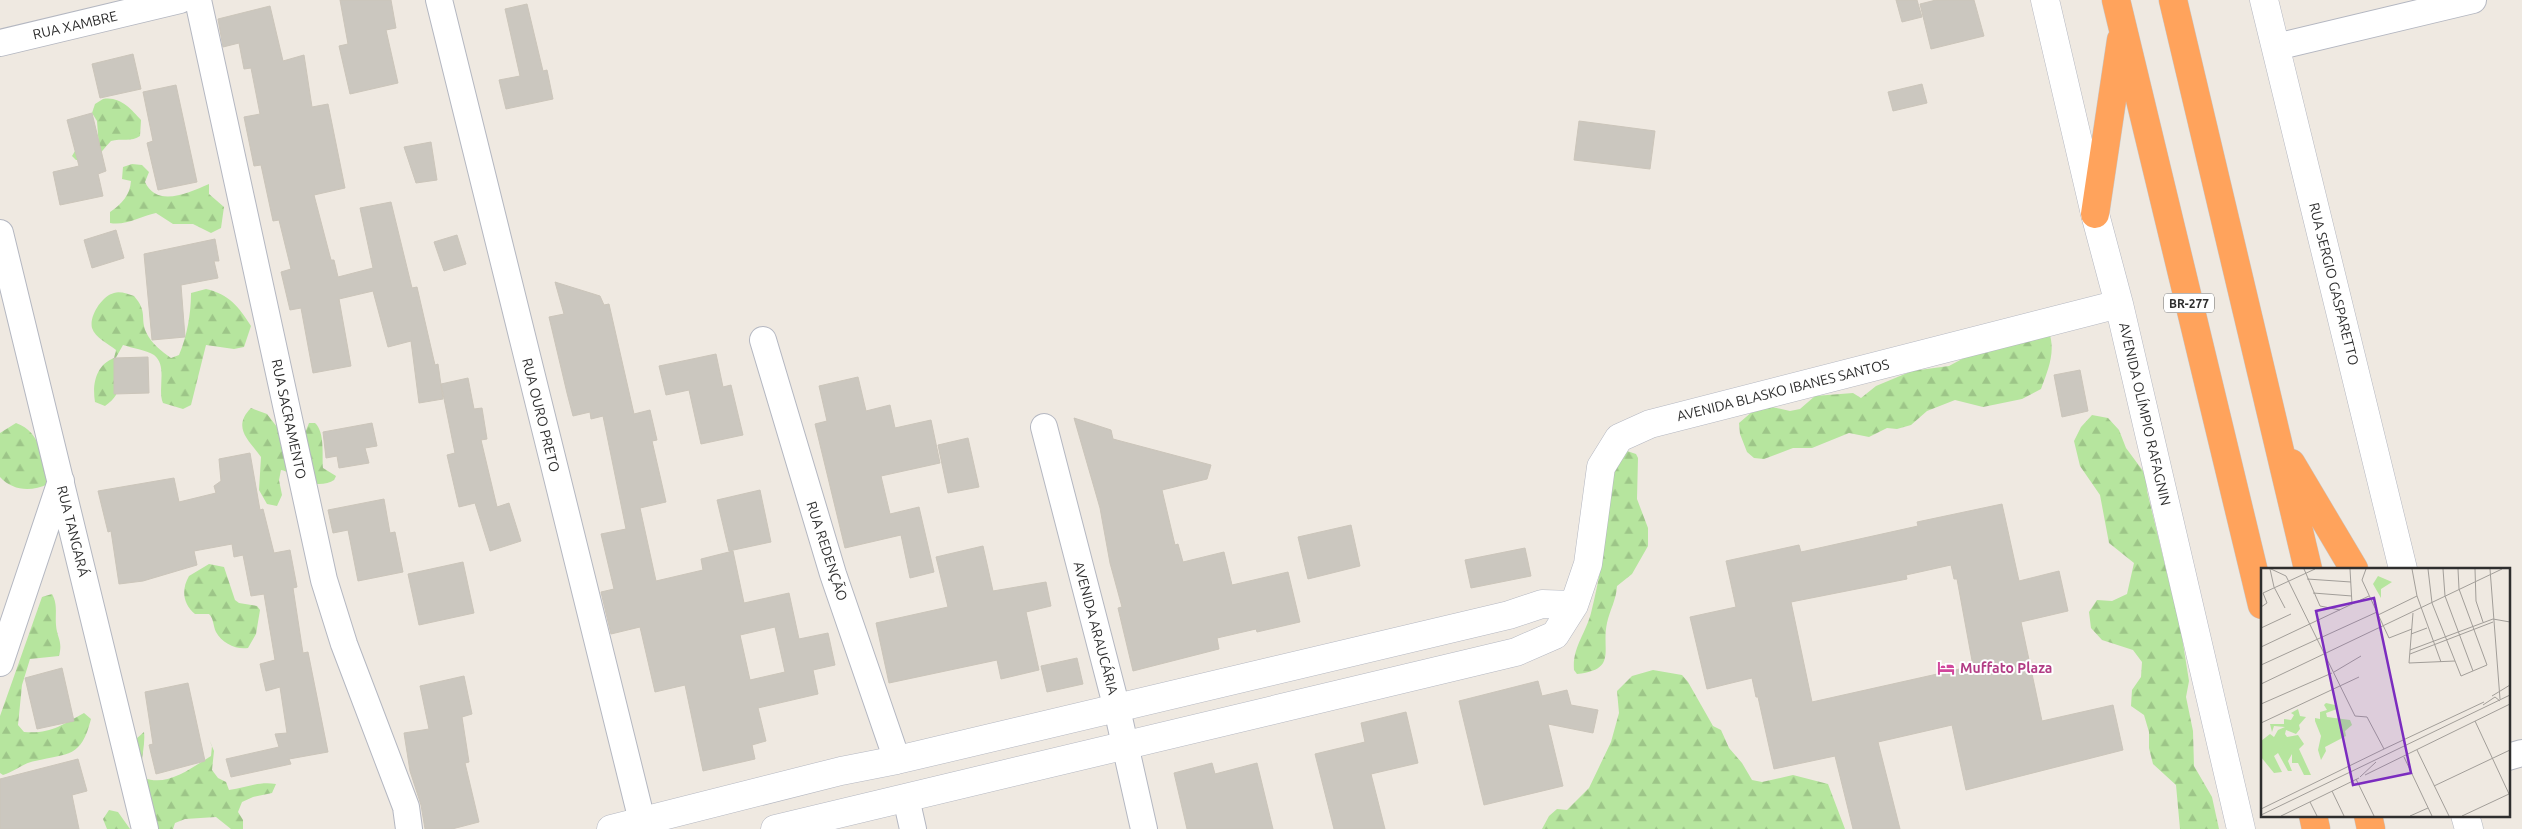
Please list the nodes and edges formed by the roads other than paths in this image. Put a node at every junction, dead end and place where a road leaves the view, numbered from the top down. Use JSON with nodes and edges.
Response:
{"nodes":[{"id":1,"x":180,"y":0,"type":"edge"},
{"id":2,"x":198,"y":0,"type":"edge"},
{"id":3,"x":439,"y":0,"type":"edge"},
{"id":4,"x":2045,"y":0,"type":"edge"},
{"id":5,"x":2116,"y":0,"type":"edge"},
{"id":6,"x":2173,"y":0,"type":"edge"},
{"id":7,"x":2264,"y":0,"type":"edge"},
{"id":8,"x":2473,"y":0,"type":"edge"},
{"id":9,"x":2122,"y":28,"type":"junction"},
{"id":10,"x":0,"y":43,"type":"edge"},
{"id":11,"x":2276,"y":47,"type":"junction"},
{"id":12,"x":2095,"y":214,"type":"junction"},
{"id":13,"x":0,"y":233,"type":"edge"},
{"id":14,"x":2119,"y":304,"type":"junction"},
{"id":15,"x":9,"y":308,"type":"edge"},
{"id":16,"x":763,"y":340,"type":"dead end"},
{"id":17,"x":1044,"y":427,"type":"dead end"},
{"id":18,"x":2277,"y":441,"type":"junction"},
{"id":19,"x":61,"y":481,"type":"junction"},
{"id":20,"x":2308,"y":568,"type":"edge"},
{"id":21,"x":2353,"y":568,"type":"edge"},
{"id":22,"x":2403,"y":568,"type":"edge"},
{"id":23,"x":2261,"y":601,"type":"edge"},
{"id":24,"x":1574,"y":605,"type":"junction"},
{"id":25,"x":0,"y":663,"type":"edge"},
{"id":26,"x":1117,"y":709,"type":"junction"},
{"id":27,"x":1126,"y":747,"type":"junction"},
{"id":28,"x":897,"y":760,"type":"junction"},
{"id":29,"x":841,"y":772,"type":"junction"},
{"id":30,"x":906,"y":798,"type":"junction"},
{"id":31,"x":849,"y":810,"type":"junction"},
{"id":32,"x":2313,"y":816,"type":"edge"},
{"id":33,"x":2368,"y":816,"type":"edge"},
{"id":34,"x":2465,"y":816,"type":"edge"},
{"id":35,"x":643,"y":826,"type":"edge"},
{"id":36,"x":145,"y":829,"type":"edge"},
{"id":37,"x":409,"y":829,"type":"edge"},
{"id":38,"x":611,"y":829,"type":"edge"},
{"id":39,"x":775,"y":829,"type":"edge"},
{"id":40,"x":913,"y":829,"type":"edge"},
{"id":41,"x":1144,"y":829,"type":"edge"},
{"id":42,"x":2241,"y":829,"type":"edge"},
{"id":43,"x":2316,"y":829,"type":"edge"},
{"id":44,"x":2371,"y":829,"type":"edge"},
{"id":45,"x":2469,"y":829,"type":"edge"}],
"edges":[{"from":1,"to":10,"type":"street","name":"RUA XAMBRE"},
{"from":2,"to":37,"type":"street","name":"RUA SACRAMENTO"},
{"from":3,"to":35,"type":"street","name":"RUA OURO PRETO"},
{"from":4,"to":12,"type":"main road","name":"AVENIDA OLÍMPIO RAFAGNIN"},
{"from":5,"to":9,"type":"highway","number":"BR-277"},
{"from":6,"to":18,"type":"highway"},
{"from":7,"to":11,"type":"main road","name":"RUA SERGIO GASPARETTO"},
{"from":8,"to":11,"type":"street"},
{"from":9,"to":12,"type":"highway"},
{"from":9,"to":23,"type":"highway","number":"BR-277"},
{"from":11,"to":22,"type":"main road","name":"RUA SERGIO GASPARETTO"},
{"from":12,"to":14,"type":"main road","name":"AVENIDA OLÍMPIO RAFAGNIN"},
{"from":13,"to":15,"type":"street","name":"RUA TANGARÁ"},
{"from":14,"to":24,"type":"main road","name":"AVENIDA BLASKO IBANES SANTOS"},
{"from":14,"to":42,"type":"main road","name":"AVENIDA OLÍMPIO RAFAGNIN"},
{"from":15,"to":19,"type":"street","name":"RUA TANGARÁ"},
{"from":16,"to":28,"type":"street","name":"RUA REDENÇÃO"},
{"from":17,"to":26,"type":"street","name":"AVENIDA ARAUCÁRIA"},
{"from":18,"to":20,"type":"highway"},
{"from":18,"to":21,"type":"highway"},
{"from":19,"to":25,"type":"street"},
{"from":19,"to":36,"type":"street","name":"RUA TANGARÁ"},
{"from":24,"to":26,"type":"main road"},
{"from":24,"to":27,"type":"main road","name":"AVENIDA BLASKO IBANES SANTOS"},
{"from":26,"to":27,"type":"street","name":"AVENIDA ARAUCÁRIA"},
{"from":26,"to":28,"type":"main road"},
{"from":27,"to":30,"type":"main road","name":"AVENIDA BLASKO IBANES SANTOS"},
{"from":27,"to":41,"type":"street","name":"AVENIDA ARAUCÁRIA"},
{"from":28,"to":29,"type":"main road"},
{"from":29,"to":31,"type":"main road"},
{"from":29,"to":35,"type":"main road"},
{"from":30,"to":31,"type":"main road","name":"AVENIDA BLASKO IBANES SANTOS"},
{"from":30,"to":40,"type":"street"},
{"from":31,"to":39,"type":"main road","name":"AVENIDA BLASKO IBANES SANTOS"},
{"from":32,"to":43,"type":"highway"},
{"from":33,"to":44,"type":"highway"},
{"from":34,"to":45,"type":"main road"},
{"from":35,"to":38,"type":"main road"}]}
